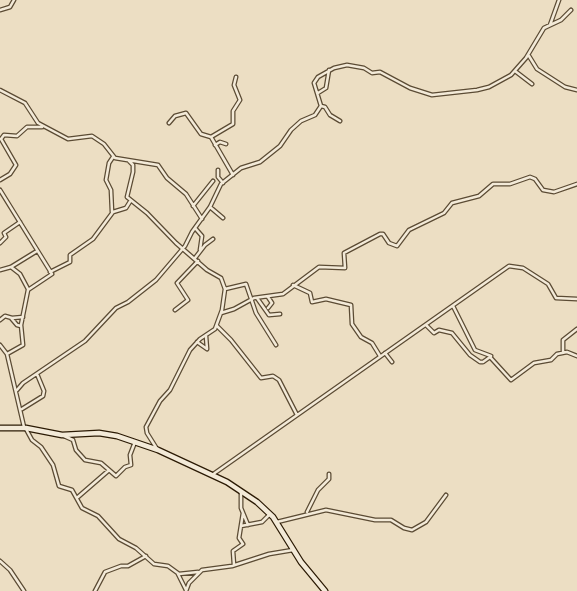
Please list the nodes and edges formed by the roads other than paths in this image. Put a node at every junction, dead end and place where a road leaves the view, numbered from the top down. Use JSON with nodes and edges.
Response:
{"nodes":[{"id":1,"x":14,"y":0,"type":"edge"},
{"id":2,"x":559,"y":0,"type":"edge"},
{"id":3,"x":0,"y":10,"type":"edge"},
{"id":4,"x":571,"y":10,"type":"dead end"},
{"id":5,"x":550,"y":25,"type":"junction"},
{"id":6,"x":528,"y":55,"type":"junction"},
{"id":7,"x":329,"y":70,"type":"junction"},
{"id":8,"x":515,"y":71,"type":"junction"},
{"id":9,"x":236,"y":77,"type":"dead end"},
{"id":10,"x":532,"y":84,"type":"dead end"},
{"id":11,"x":0,"y":90,"type":"edge"},
{"id":12,"x":577,"y":90,"type":"edge"},
{"id":13,"x":318,"y":93,"type":"junction"},
{"id":14,"x":321,"y":106,"type":"junction"},
{"id":15,"x":340,"y":121,"type":"dead end"},
{"id":16,"x":169,"y":123,"type":"dead end"},
{"id":17,"x":43,"y":126,"type":"junction"},
{"id":18,"x":211,"y":138,"type":"junction"},
{"id":19,"x":1,"y":139,"type":"edge"},
{"id":20,"x":226,"y":144,"type":"dead end"},
{"id":21,"x":216,"y":145,"type":"junction"},
{"id":22,"x":113,"y":157,"type":"junction"},
{"id":23,"x":129,"y":161,"type":"junction"},
{"id":24,"x":218,"y":170,"type":"dead end"},
{"id":25,"x":233,"y":175,"type":"junction"},
{"id":26,"x":0,"y":180,"type":"edge"},
{"id":27,"x":214,"y":181,"type":"dead end"},
{"id":28,"x":223,"y":182,"type":"junction"},
{"id":29,"x":577,"y":184,"type":"edge"},
{"id":30,"x":0,"y":190,"type":"edge"},
{"id":31,"x":132,"y":199,"type":"junction"},
{"id":32,"x":193,"y":206,"type":"junction"},
{"id":33,"x":210,"y":207,"type":"junction"},
{"id":34,"x":112,"y":213,"type":"junction"},
{"id":35,"x":223,"y":218,"type":"dead end"},
{"id":36,"x":202,"y":220,"type":"junction"},
{"id":37,"x":20,"y":222,"type":"junction"},
{"id":38,"x":195,"y":228,"type":"junction"},
{"id":39,"x":213,"y":239,"type":"dead end"},
{"id":40,"x":0,"y":245,"type":"edge"},
{"id":41,"x":183,"y":249,"type":"junction"},
{"id":42,"x":200,"y":250,"type":"junction"},
{"id":43,"x":38,"y":251,"type":"junction"},
{"id":44,"x":195,"y":258,"type":"junction"},
{"id":45,"x":198,"y":261,"type":"junction"},
{"id":46,"x":11,"y":267,"type":"junction"},
{"id":47,"x":0,"y":270,"type":"edge"},
{"id":48,"x":50,"y":272,"type":"junction"},
{"id":49,"x":294,"y":285,"type":"junction"},
{"id":50,"x":225,"y":289,"type":"junction"},
{"id":51,"x":28,"y":290,"type":"junction"},
{"id":52,"x":268,"y":297,"type":"junction"},
{"id":53,"x":257,"y":298,"type":"junction"},
{"id":54,"x":252,"y":299,"type":"junction"},
{"id":55,"x":577,"y":299,"type":"edge"},
{"id":56,"x":453,"y":306,"type":"junction"},
{"id":57,"x":268,"y":308,"type":"dead end"},
{"id":58,"x":175,"y":310,"type":"dead end"},
{"id":59,"x":221,"y":313,"type":"junction"},
{"id":60,"x":280,"y":314,"type":"dead end"},
{"id":61,"x":23,"y":317,"type":"junction"},
{"id":62,"x":11,"y":318,"type":"junction"},
{"id":63,"x":0,"y":320,"type":"edge"},
{"id":64,"x":426,"y":325,"type":"junction"},
{"id":65,"x":21,"y":326,"type":"junction"},
{"id":66,"x":217,"y":326,"type":"junction"},
{"id":67,"x":577,"y":328,"type":"edge"},
{"id":68,"x":206,"y":336,"type":"junction"},
{"id":69,"x":197,"y":342,"type":"junction"},
{"id":70,"x":0,"y":345,"type":"edge"},
{"id":71,"x":276,"y":345,"type":"dead end"},
{"id":72,"x":563,"y":352,"type":"junction"},
{"id":73,"x":385,"y":353,"type":"junction"},
{"id":74,"x":7,"y":354,"type":"junction"},
{"id":75,"x":380,"y":356,"type":"junction"},
{"id":76,"x":491,"y":356,"type":"dead end"},
{"id":77,"x":577,"y":356,"type":"edge"},
{"id":78,"x":392,"y":362,"type":"dead end"},
{"id":79,"x":37,"y":374,"type":"junction"},
{"id":80,"x":17,"y":390,"type":"junction"},
{"id":81,"x":22,"y":409,"type":"junction"},
{"id":82,"x":297,"y":415,"type":"junction"},
{"id":83,"x":0,"y":428,"type":"edge"},
{"id":84,"x":25,"y":428,"type":"junction"},
{"id":85,"x":62,"y":435,"type":"junction"},
{"id":86,"x":136,"y":442,"type":"junction"},
{"id":87,"x":158,"y":450,"type":"junction"},
{"id":88,"x":108,"y":471,"type":"junction"},
{"id":89,"x":329,"y":474,"type":"dead end"},
{"id":90,"x":212,"y":475,"type":"junction"},
{"id":91,"x":241,"y":492,"type":"junction"},
{"id":92,"x":446,"y":495,"type":"dead end"},
{"id":93,"x":78,"y":497,"type":"junction"},
{"id":94,"x":243,"y":513,"type":"junction"},
{"id":95,"x":305,"y":513,"type":"junction"},
{"id":96,"x":270,"y":514,"type":"junction"},
{"id":97,"x":279,"y":522,"type":"junction"},
{"id":98,"x":248,"y":525,"type":"junction"},
{"id":99,"x":240,"y":526,"type":"junction"},
{"id":100,"x":294,"y":550,"type":"junction"},
{"id":101,"x":146,"y":556,"type":"junction"},
{"id":102,"x":0,"y":561,"type":"edge"},
{"id":103,"x":234,"y":565,"type":"junction"},
{"id":104,"x":198,"y":572,"type":"junction"},
{"id":105,"x":178,"y":574,"type":"junction"},
{"id":106,"x":24,"y":591,"type":"edge"},
{"id":107,"x":94,"y":591,"type":"edge"},
{"id":108,"x":186,"y":591,"type":"edge"},
{"id":109,"x":325,"y":591,"type":"edge"}],
"edges":[{"from":1,"to":3,"type":"street"},
{"from":2,"to":5,"type":"street"},
{"from":4,"to":5,"type":"street"},
{"from":5,"to":6,"type":"street"},
{"from":6,"to":8,"type":"street"},
{"from":6,"to":12,"type":"street"},
{"from":7,"to":8,"type":"street"},
{"from":7,"to":13,"type":"street"},
{"from":7,"to":13,"type":"street"},
{"from":8,"to":10,"type":"street"},
{"from":9,"to":18,"type":"street"},
{"from":11,"to":17,"type":"street"},
{"from":13,"to":14,"type":"street"},
{"from":14,"to":15,"type":"street"},
{"from":14,"to":25,"type":"street"},
{"from":16,"to":18,"type":"street"},
{"from":17,"to":19,"type":"street"},
{"from":17,"to":22,"type":"street"},
{"from":18,"to":21,"type":"street"},
{"from":19,"to":26,"type":"street"},
{"from":20,"to":21,"type":"street"},
{"from":21,"to":25,"type":"street"},
{"from":22,"to":23,"type":"street"},
{"from":22,"to":34,"type":"street"},
{"from":23,"to":31,"type":"street"},
{"from":23,"to":32,"type":"street"},
{"from":24,"to":28,"type":"street"},
{"from":25,"to":28,"type":"street"},
{"from":27,"to":32,"type":"street"},
{"from":28,"to":33,"type":"street"},
{"from":29,"to":49,"type":"street"},
{"from":30,"to":37,"type":"street"},
{"from":31,"to":34,"type":"street"},
{"from":31,"to":41,"type":"street"},
{"from":32,"to":36,"type":"street"},
{"from":33,"to":35,"type":"street"},
{"from":33,"to":36,"type":"street"},
{"from":34,"to":48,"type":"street"},
{"from":36,"to":38,"type":"street"},
{"from":37,"to":40,"type":"street"},
{"from":37,"to":43,"type":"street"},
{"from":38,"to":41,"type":"street"},
{"from":38,"to":42,"type":"street"},
{"from":39,"to":42,"type":"street"},
{"from":41,"to":44,"type":"street"},
{"from":41,"to":79,"type":"street"},
{"from":42,"to":44,"type":"street"},
{"from":43,"to":46,"type":"street"},
{"from":43,"to":48,"type":"street"},
{"from":44,"to":45,"type":"street"},
{"from":45,"to":50,"type":"street"},
{"from":45,"to":58,"type":"street"},
{"from":46,"to":47,"type":"street"},
{"from":46,"to":51,"type":"street"},
{"from":48,"to":51,"type":"street"},
{"from":49,"to":52,"type":"street"},
{"from":49,"to":75,"type":"street"},
{"from":50,"to":54,"type":"street"},
{"from":50,"to":59,"type":"street"},
{"from":51,"to":61,"type":"street"},
{"from":52,"to":53,"type":"street"},
{"from":52,"to":57,"type":"street"},
{"from":53,"to":54,"type":"street"},
{"from":53,"to":60,"type":"street"},
{"from":54,"to":59,"type":"street"},
{"from":54,"to":71,"type":"street"},
{"from":55,"to":56,"type":"street"},
{"from":56,"to":64,"type":"street"},
{"from":56,"to":76,"type":"street"},
{"from":59,"to":66,"type":"street"},
{"from":61,"to":62,"type":"street"},
{"from":61,"to":65,"type":"street"},
{"from":62,"to":63,"type":"street"},
{"from":62,"to":65,"type":"street"},
{"from":64,"to":72,"type":"street"},
{"from":64,"to":73,"type":"street"},
{"from":65,"to":74,"type":"street"},
{"from":66,"to":68,"type":"street"},
{"from":66,"to":82,"type":"street"},
{"from":67,"to":72,"type":"street"},
{"from":68,"to":69,"type":"street"},
{"from":68,"to":69,"type":"street"},
{"from":69,"to":87,"type":"street"},
{"from":70,"to":74,"type":"street"},
{"from":72,"to":77,"type":"street"},
{"from":73,"to":75,"type":"street"},
{"from":73,"to":78,"type":"street"},
{"from":74,"to":80,"type":"street"},
{"from":75,"to":82,"type":"street"},
{"from":79,"to":80,"type":"street"},
{"from":79,"to":81,"type":"street"},
{"from":80,"to":81,"type":"street"},
{"from":81,"to":84,"type":"street"},
{"from":82,"to":90,"type":"street"},
{"from":83,"to":84,"type":"street"},
{"from":84,"to":85,"type":"street"},
{"from":84,"to":93,"type":"street"},
{"from":85,"to":86,"type":"street"},
{"from":85,"to":88,"type":"street"},
{"from":86,"to":87,"type":"street"},
{"from":86,"to":88,"type":"street"},
{"from":87,"to":90,"type":"street"},
{"from":88,"to":93,"type":"street"},
{"from":89,"to":95,"type":"street"},
{"from":90,"to":91,"type":"street"},
{"from":91,"to":94,"type":"street"},
{"from":91,"to":96,"type":"street"},
{"from":92,"to":95,"type":"street"},
{"from":93,"to":101,"type":"street"},
{"from":94,"to":98,"type":"street"},
{"from":94,"to":99,"type":"street"},
{"from":95,"to":97,"type":"street"},
{"from":96,"to":97,"type":"street"},
{"from":96,"to":98,"type":"street"},
{"from":97,"to":100,"type":"street"},
{"from":98,"to":99,"type":"street"},
{"from":99,"to":103,"type":"street"},
{"from":100,"to":103,"type":"street"},
{"from":100,"to":109,"type":"street"},
{"from":101,"to":105,"type":"street"},
{"from":101,"to":107,"type":"street"},
{"from":102,"to":106,"type":"street"},
{"from":103,"to":104,"type":"street"},
{"from":104,"to":105,"type":"street"},
{"from":104,"to":108,"type":"street"},
{"from":105,"to":108,"type":"street"}]}
